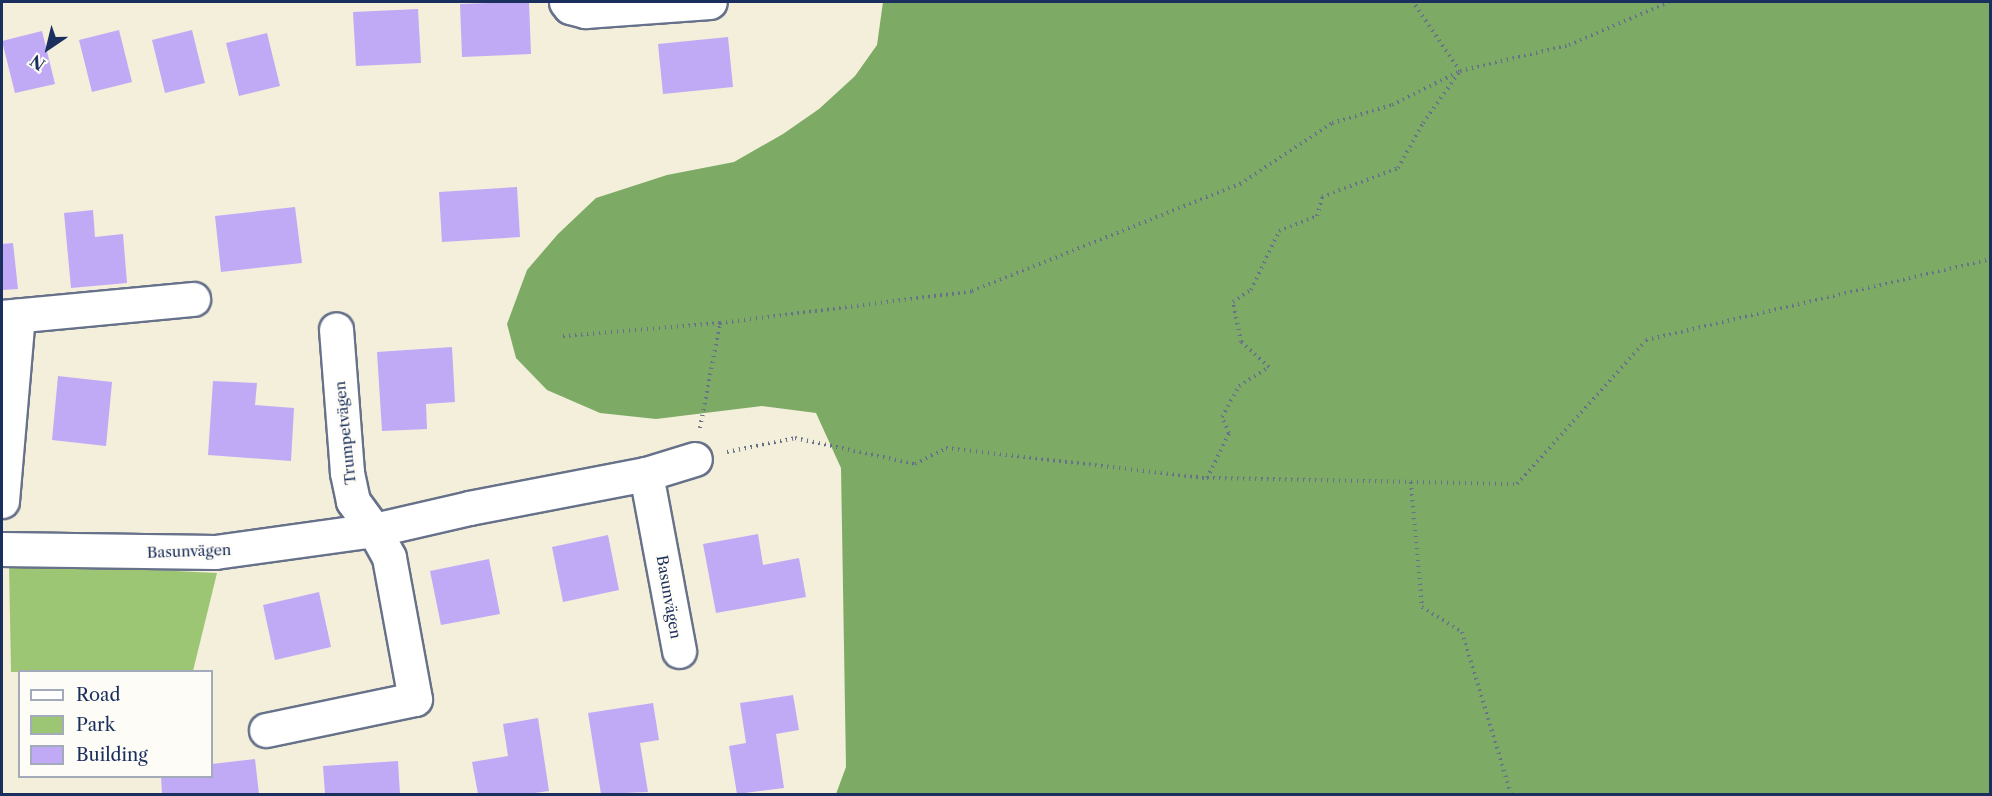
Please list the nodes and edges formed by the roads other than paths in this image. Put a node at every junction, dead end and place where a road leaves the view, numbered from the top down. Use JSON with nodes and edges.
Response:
{"nodes":[{"id":1,"x":566,"y":2,"type":"edge"},
{"id":2,"x":710,"y":2,"type":"edge"},
{"id":3,"x":194,"y":299,"type":"dead end"},
{"id":4,"x":10,"y":316,"type":"edge"},
{"id":5,"x":336,"y":329,"type":"dead end"},
{"id":6,"x":694,"y":459,"type":"road end"},
{"id":7,"x":646,"y":474,"type":"junction"},
{"id":8,"x":2,"y":501,"type":"edge"},
{"id":9,"x":374,"y":530,"type":"junction"},
{"id":10,"x":2,"y":549,"type":"edge"},
{"id":11,"x":679,"y":651,"type":"dead end"},
{"id":12,"x":266,"y":730,"type":"dead end"}],
"edges":[{"from":1,"to":2,"type":"street"},
{"from":3,"to":4,"type":"street"},
{"from":4,"to":8,"type":"street"},
{"from":5,"to":9,"type":"street","name":"Trumpetvägen"},
{"from":6,"to":7,"type":"street","name":"Basunvägen"},
{"from":7,"to":9,"type":"street","name":"Basunvägen"},
{"from":7,"to":11,"type":"street","name":"Basunvägen"},
{"from":9,"to":10,"type":"street","name":"Basunvägen"},
{"from":9,"to":12,"type":"street"}]}
